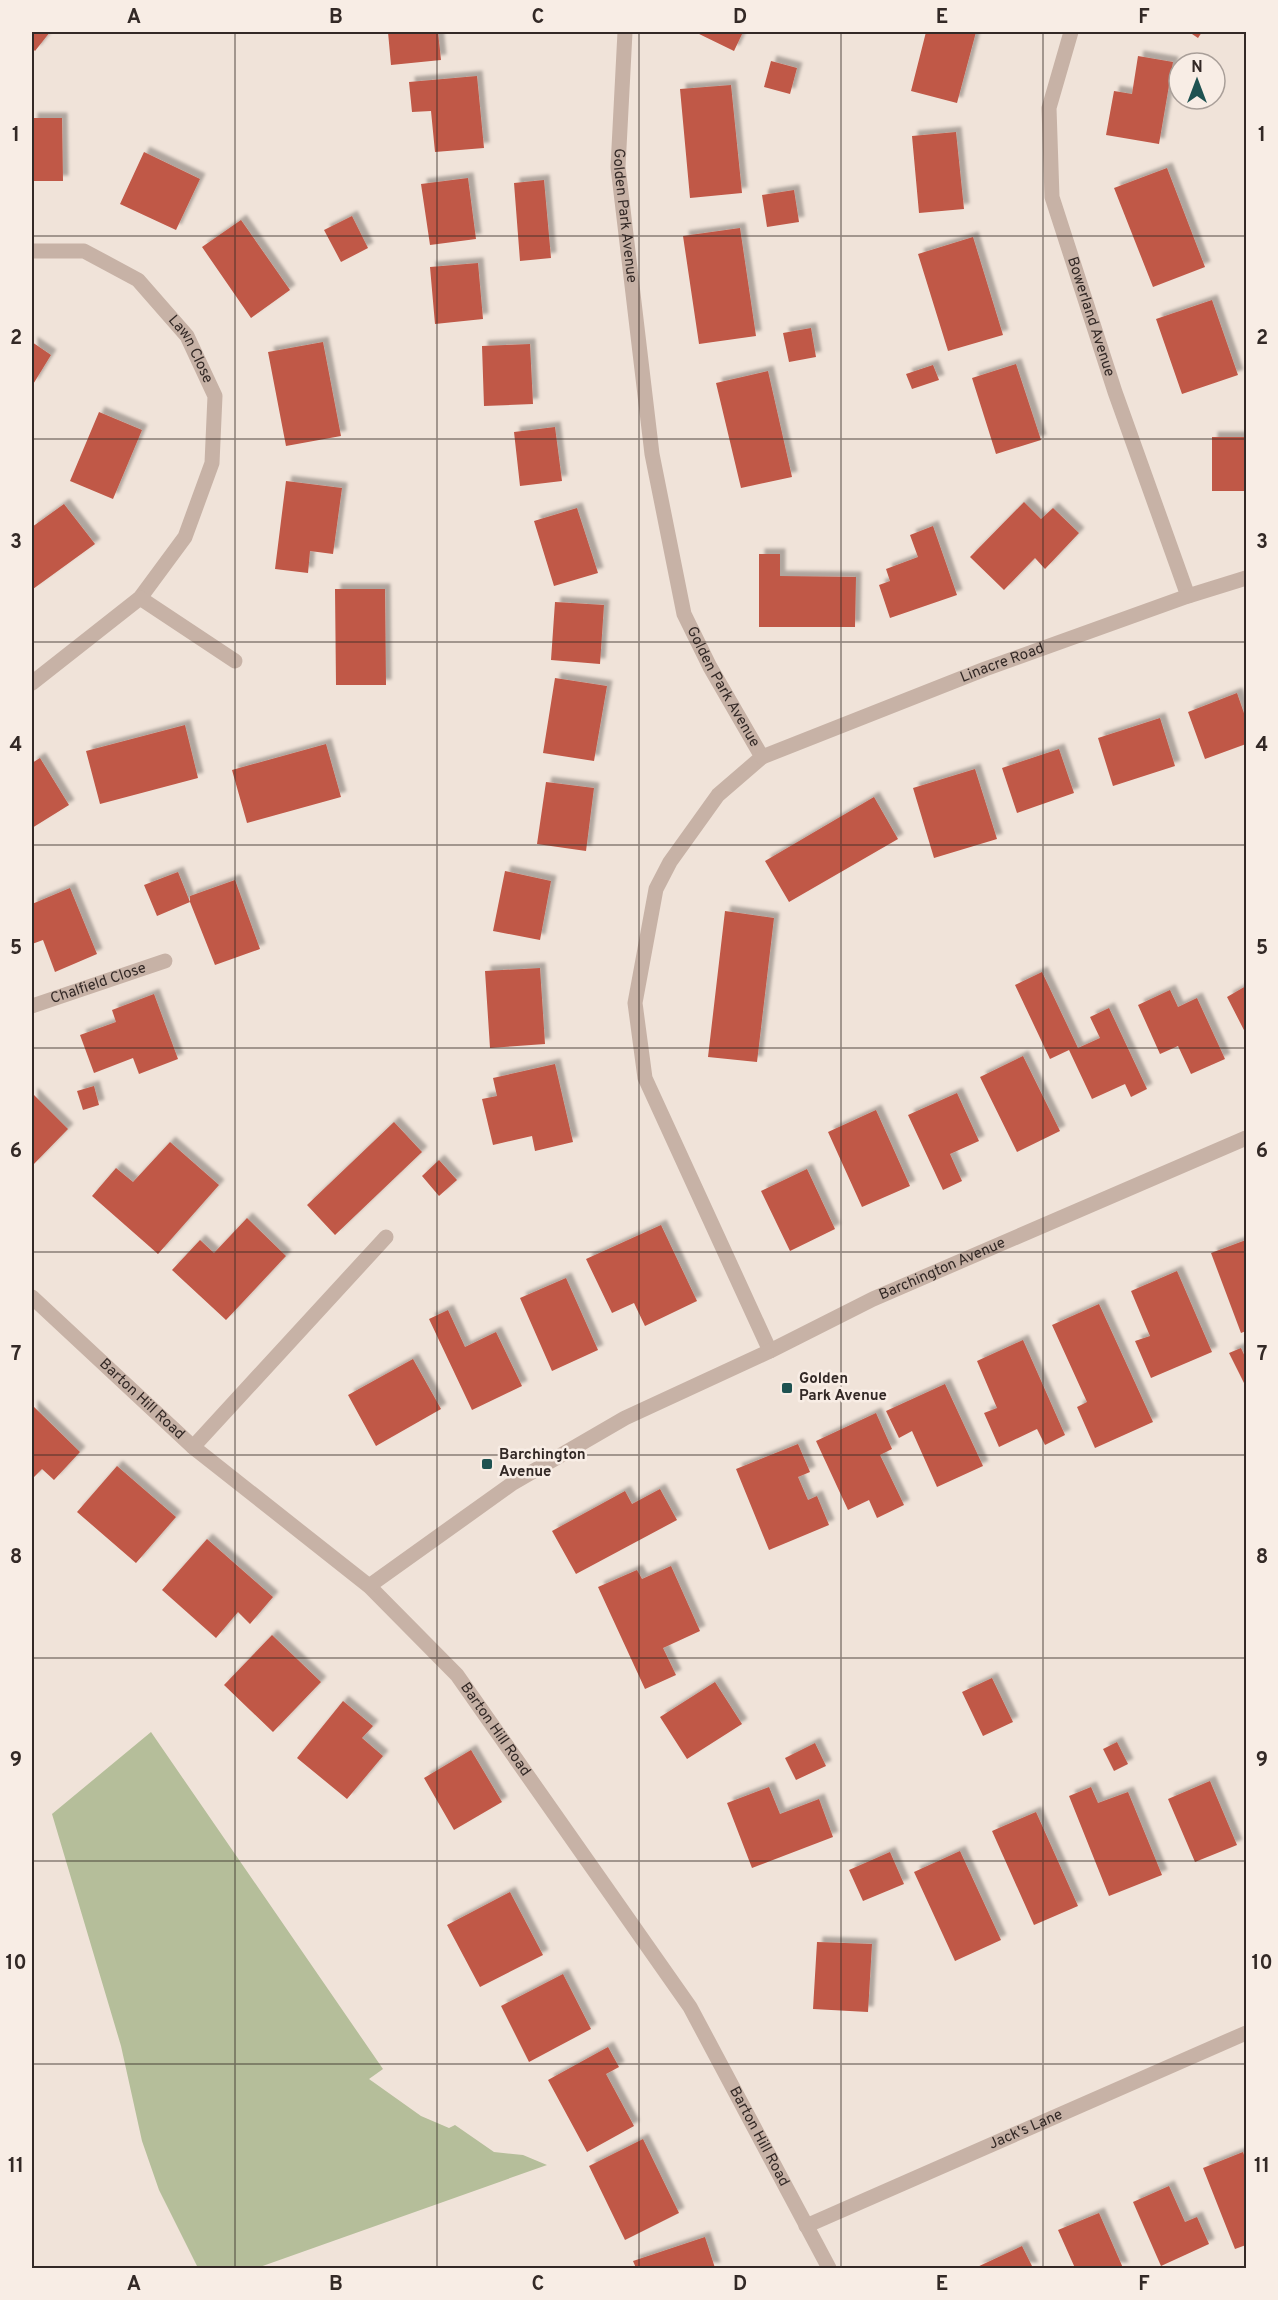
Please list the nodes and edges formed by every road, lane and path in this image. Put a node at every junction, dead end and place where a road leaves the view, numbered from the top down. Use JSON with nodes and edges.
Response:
{"nodes":[{"id":1,"x":625,"y":32,"type":"edge"},
{"id":2,"x":1071,"y":32,"type":"edge"},
{"id":3,"x":32,"y":251,"type":"edge"},
{"id":4,"x":1246,"y":578,"type":"edge"},
{"id":5,"x":1188,"y":596,"type":"junction"},
{"id":6,"x":140,"y":598,"type":"junction"},
{"id":7,"x":235,"y":661,"type":"dead end"},
{"id":8,"x":32,"y":682,"type":"edge"},
{"id":9,"x":762,"y":757,"type":"junction"},
{"id":10,"x":165,"y":961,"type":"dead end"},
{"id":11,"x":32,"y":1006,"type":"edge"},
{"id":12,"x":1246,"y":1138,"type":"edge"},
{"id":13,"x":386,"y":1237,"type":"dead end"},
{"id":14,"x":32,"y":1297,"type":"edge"},
{"id":15,"x":770,"y":1351,"type":"junction"},
{"id":16,"x":193,"y":1447,"type":"junction"},
{"id":17,"x":369,"y":1586,"type":"junction"},
{"id":18,"x":1246,"y":2033,"type":"edge"},
{"id":19,"x":806,"y":2226,"type":"junction"},
{"id":20,"x":830,"y":2268,"type":"edge"}],
"edges":[{"from":1,"to":9,"type":"street","name":"Golden Park Avenue"},
{"from":2,"to":5,"type":"street","name":"Bowerland Avenue"},
{"from":3,"to":6,"type":"street","name":"Lawn Close"},
{"from":4,"to":5,"type":"street","name":"Linacre Road"},
{"from":5,"to":9,"type":"street","name":"Linacre Road"},
{"from":6,"to":7,"type":"street"},
{"from":6,"to":8,"type":"street","name":"Lawn Close"},
{"from":9,"to":15,"type":"street","name":"Golden Park Avenue"},
{"from":10,"to":11,"type":"street","name":"Chalfield Close"},
{"from":12,"to":15,"type":"street","name":"Barchington Avenue"},
{"from":13,"to":16,"type":"street"},
{"from":14,"to":16,"type":"street","name":"Barton Hill Road"},
{"from":15,"to":17,"type":"street","name":"Barchington Avenue"},
{"from":16,"to":17,"type":"street","name":"Barton Hill Road"},
{"from":17,"to":19,"type":"street","name":"Barton Hill Road"},
{"from":18,"to":19,"type":"street","name":"Jack's Lane"},
{"from":19,"to":20,"type":"street","name":"Barton Hill Road"}]}
